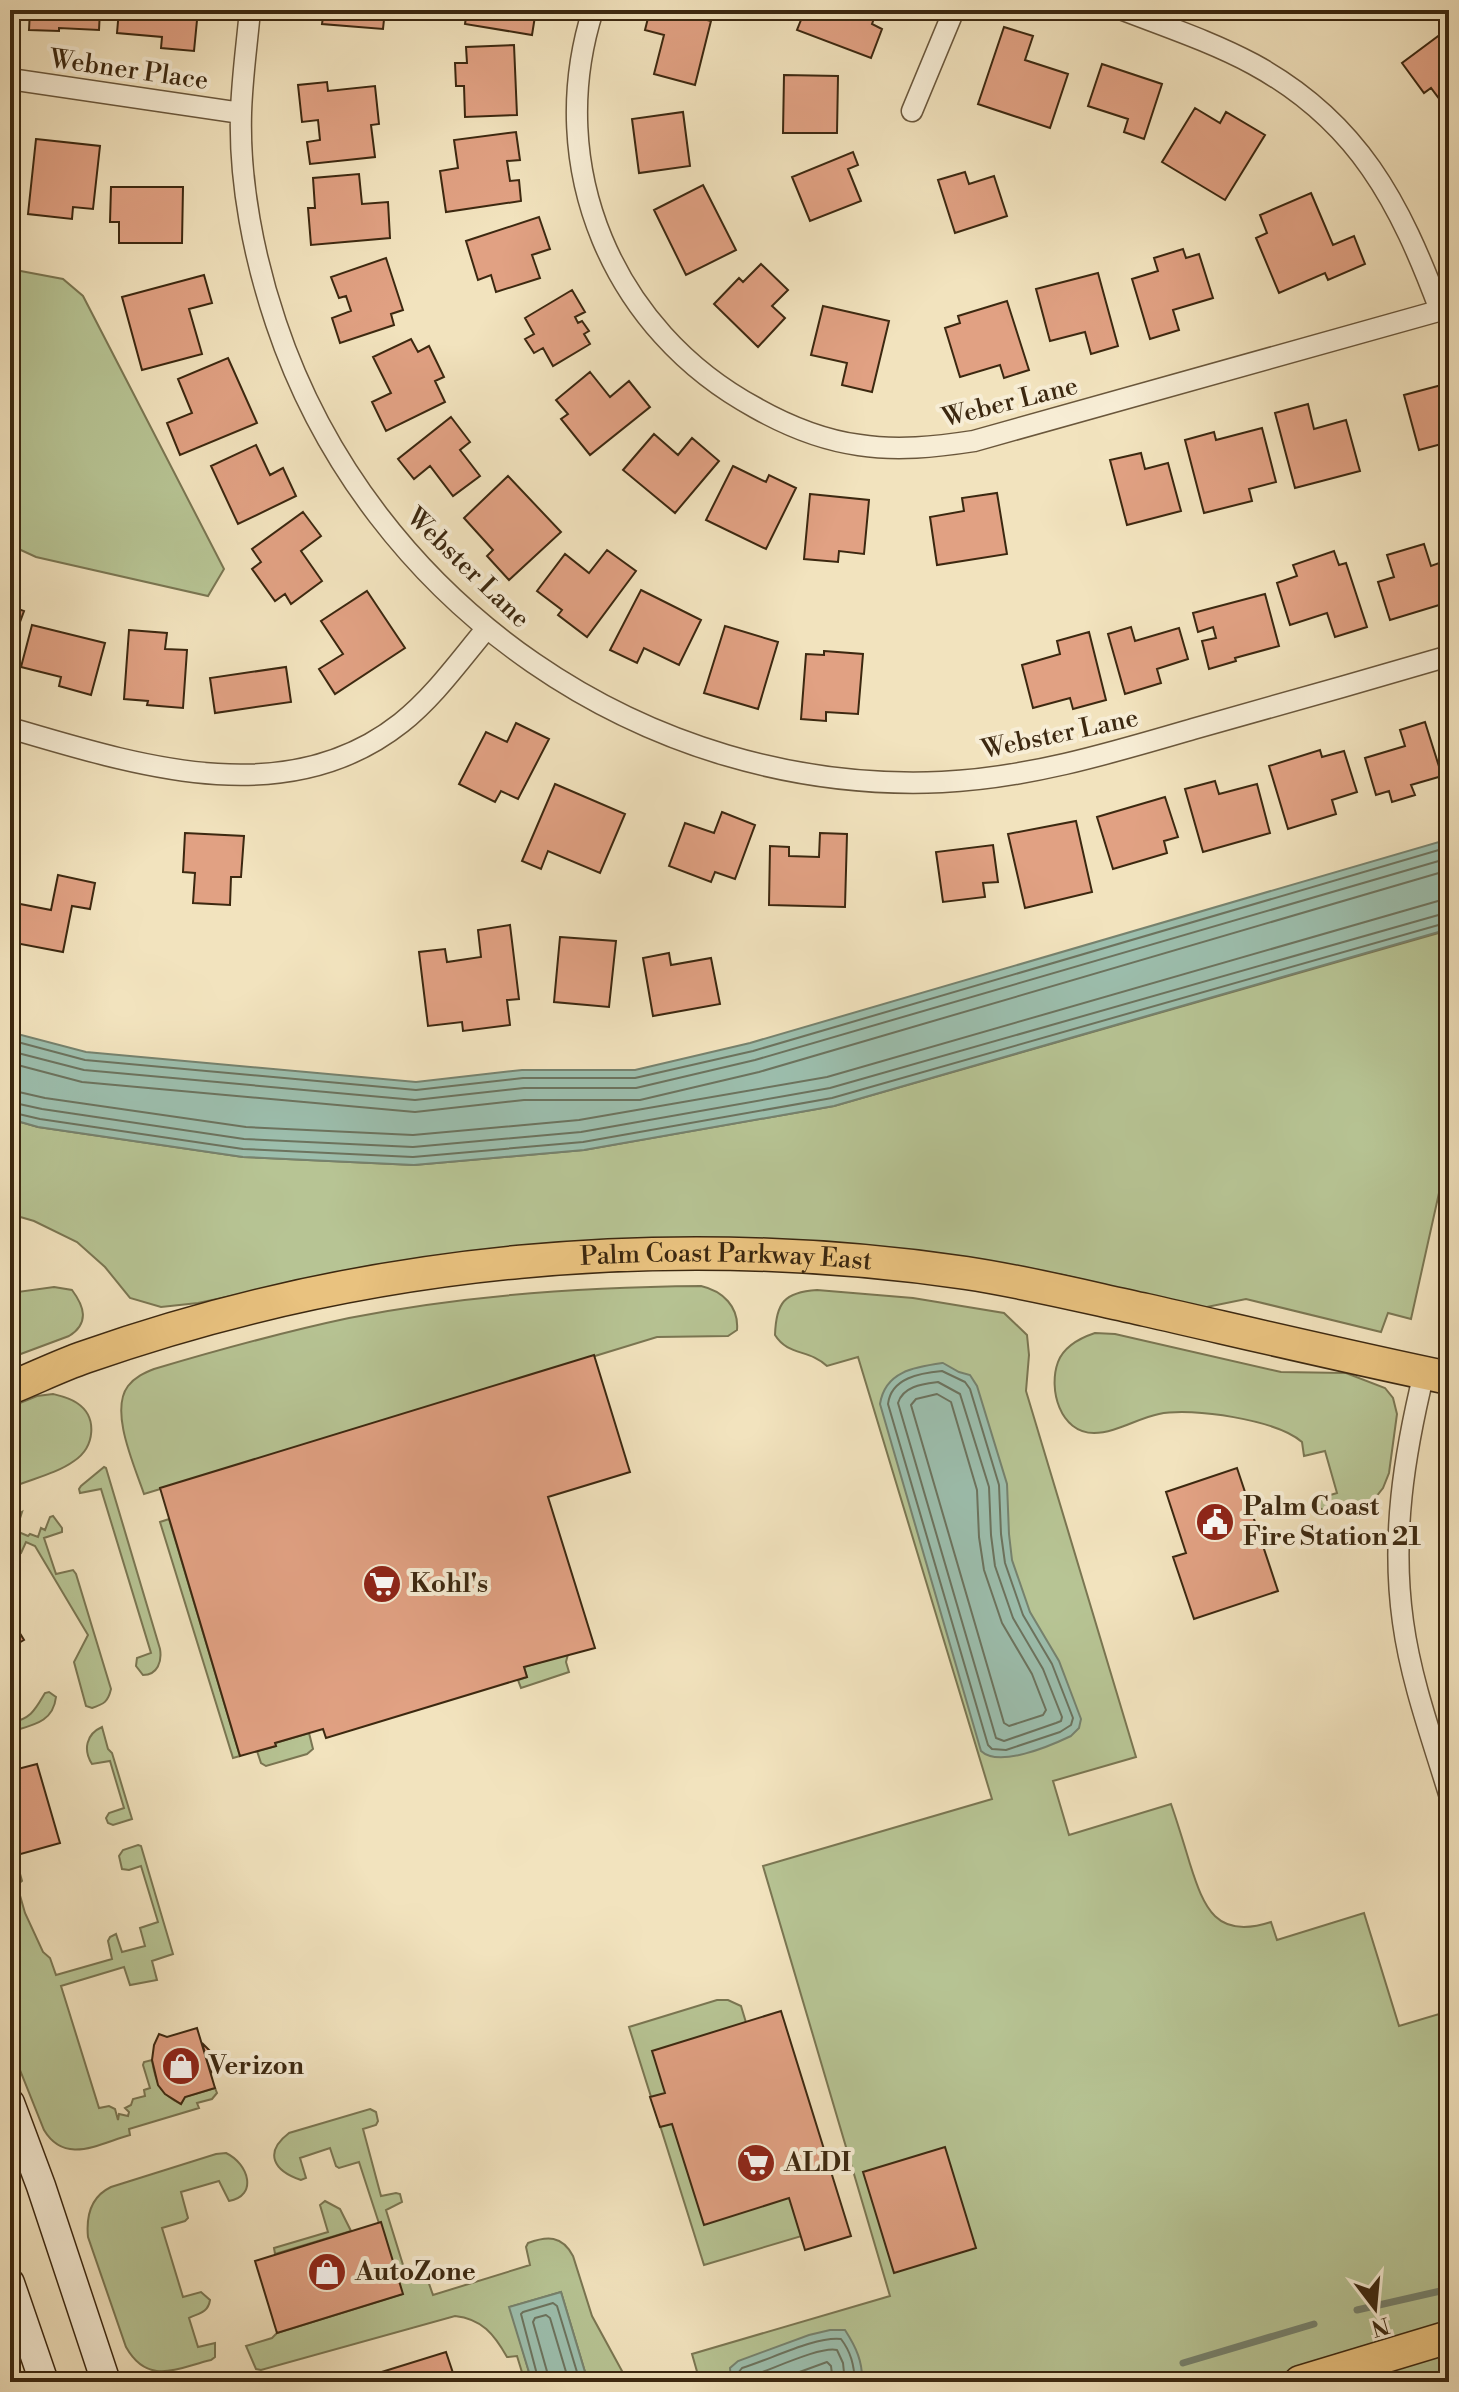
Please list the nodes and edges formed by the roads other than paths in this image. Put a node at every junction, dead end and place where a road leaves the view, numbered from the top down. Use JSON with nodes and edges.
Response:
{"nodes":[{"id":1,"x":250,"y":10,"type":"edge"},
{"id":2,"x":593,"y":10,"type":"edge"},
{"id":3,"x":954,"y":10,"type":"edge"},
{"id":4,"x":1123,"y":10,"type":"edge"},
{"id":5,"x":10,"y":79,"type":"edge"},
{"id":6,"x":912,"y":111,"type":"dead end"},
{"id":7,"x":241,"y":113,"type":"junction"},
{"id":8,"x":1445,"y":309,"type":"edge"},
{"id":9,"x":487,"y":628,"type":"junction"},
{"id":10,"x":1449,"y":656,"type":"edge"},
{"id":11,"x":10,"y":728,"type":"edge"},
{"id":12,"x":1436,"y":1375,"type":"edge"},
{"id":13,"x":10,"y":1388,"type":"edge"},
{"id":14,"x":1449,"y":1794,"type":"edge"},
{"id":15,"x":10,"y":2103,"type":"edge"},
{"id":16,"x":10,"y":2283,"type":"edge"},
{"id":17,"x":1449,"y":2337,"type":"edge"},
{"id":18,"x":44,"y":2382,"type":"edge"},
{"id":19,"x":106,"y":2382,"type":"edge"},
{"id":20,"x":1300,"y":2382,"type":"edge"}],
"edges":[{"from":1,"to":7,"type":"street","name":"Webster Lane"},
{"from":2,"to":8,"type":"street","name":"Weber Lane"},
{"from":3,"to":6,"type":"street"},
{"from":4,"to":8,"type":"street"},
{"from":5,"to":7,"type":"street","name":"Webner Place"},
{"from":7,"to":9,"type":"street","name":"Webster Lane"},
{"from":9,"to":10,"type":"street","name":"Webster Lane"},
{"from":9,"to":11,"type":"street"},
{"from":12,"to":13,"type":"main road","name":"Palm Coast Parkway East"},
{"from":12,"to":14,"type":"street"},
{"from":15,"to":19,"type":"main road"},
{"from":16,"to":18,"type":"main road"},
{"from":17,"to":20,"type":"main road"}]}
